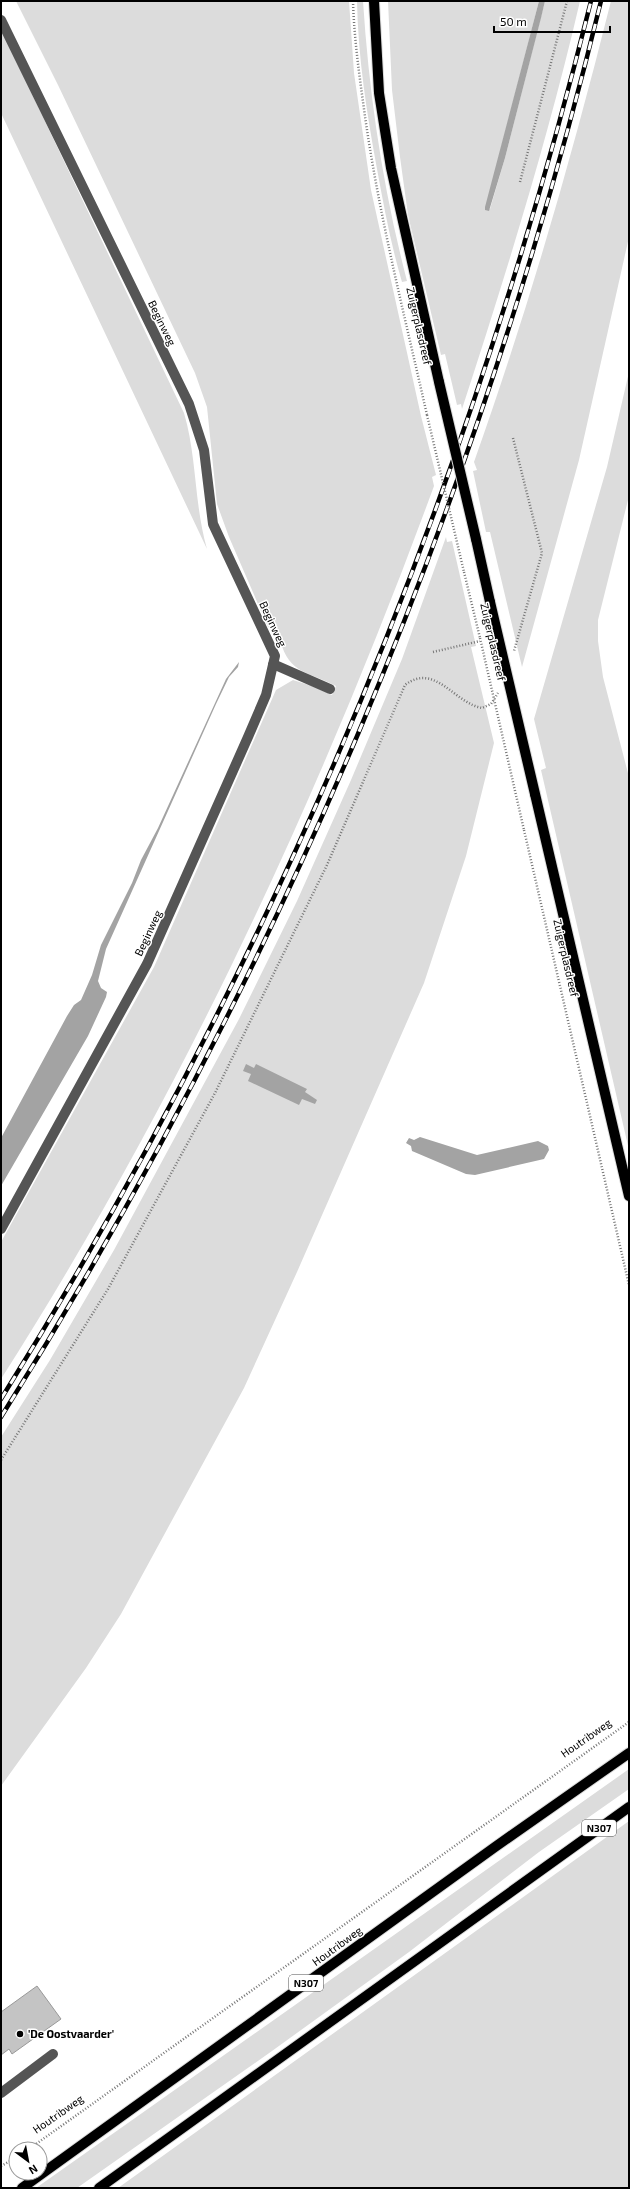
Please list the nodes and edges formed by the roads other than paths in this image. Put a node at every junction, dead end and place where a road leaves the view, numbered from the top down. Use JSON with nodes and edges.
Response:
{"nodes":[{"id":1,"x":374,"y":1,"type":"edge"},
{"id":2,"x":1,"y":20,"type":"edge"},
{"id":3,"x":273,"y":664,"type":"junction"},
{"id":4,"x":330,"y":689,"type":"dead end"},
{"id":5,"x":629,"y":1196,"type":"edge"},
{"id":6,"x":1,"y":1229,"type":"edge"},
{"id":7,"x":629,"y":1753,"type":"edge"},
{"id":8,"x":629,"y":1807,"type":"edge"},
{"id":9,"x":53,"y":2054,"type":"dead end"},
{"id":10,"x":1,"y":2093,"type":"edge"},
{"id":11,"x":22,"y":2188,"type":"edge"},
{"id":12,"x":99,"y":2188,"type":"edge"}],
"edges":[{"from":1,"to":5,"type":"main road","name":"Zuigerplasdreef","bridge":true},
{"from":2,"to":3,"type":"lane","name":"Beginweg"},
{"from":3,"to":4,"type":"lane"},
{"from":3,"to":6,"type":"lane","name":"Beginweg"},
{"from":7,"to":11,"type":"main road","name":"Houtribweg","number":"N307"},
{"from":8,"to":12,"type":"main road","number":"N307"},
{"from":9,"to":10,"type":"lane"}]}
